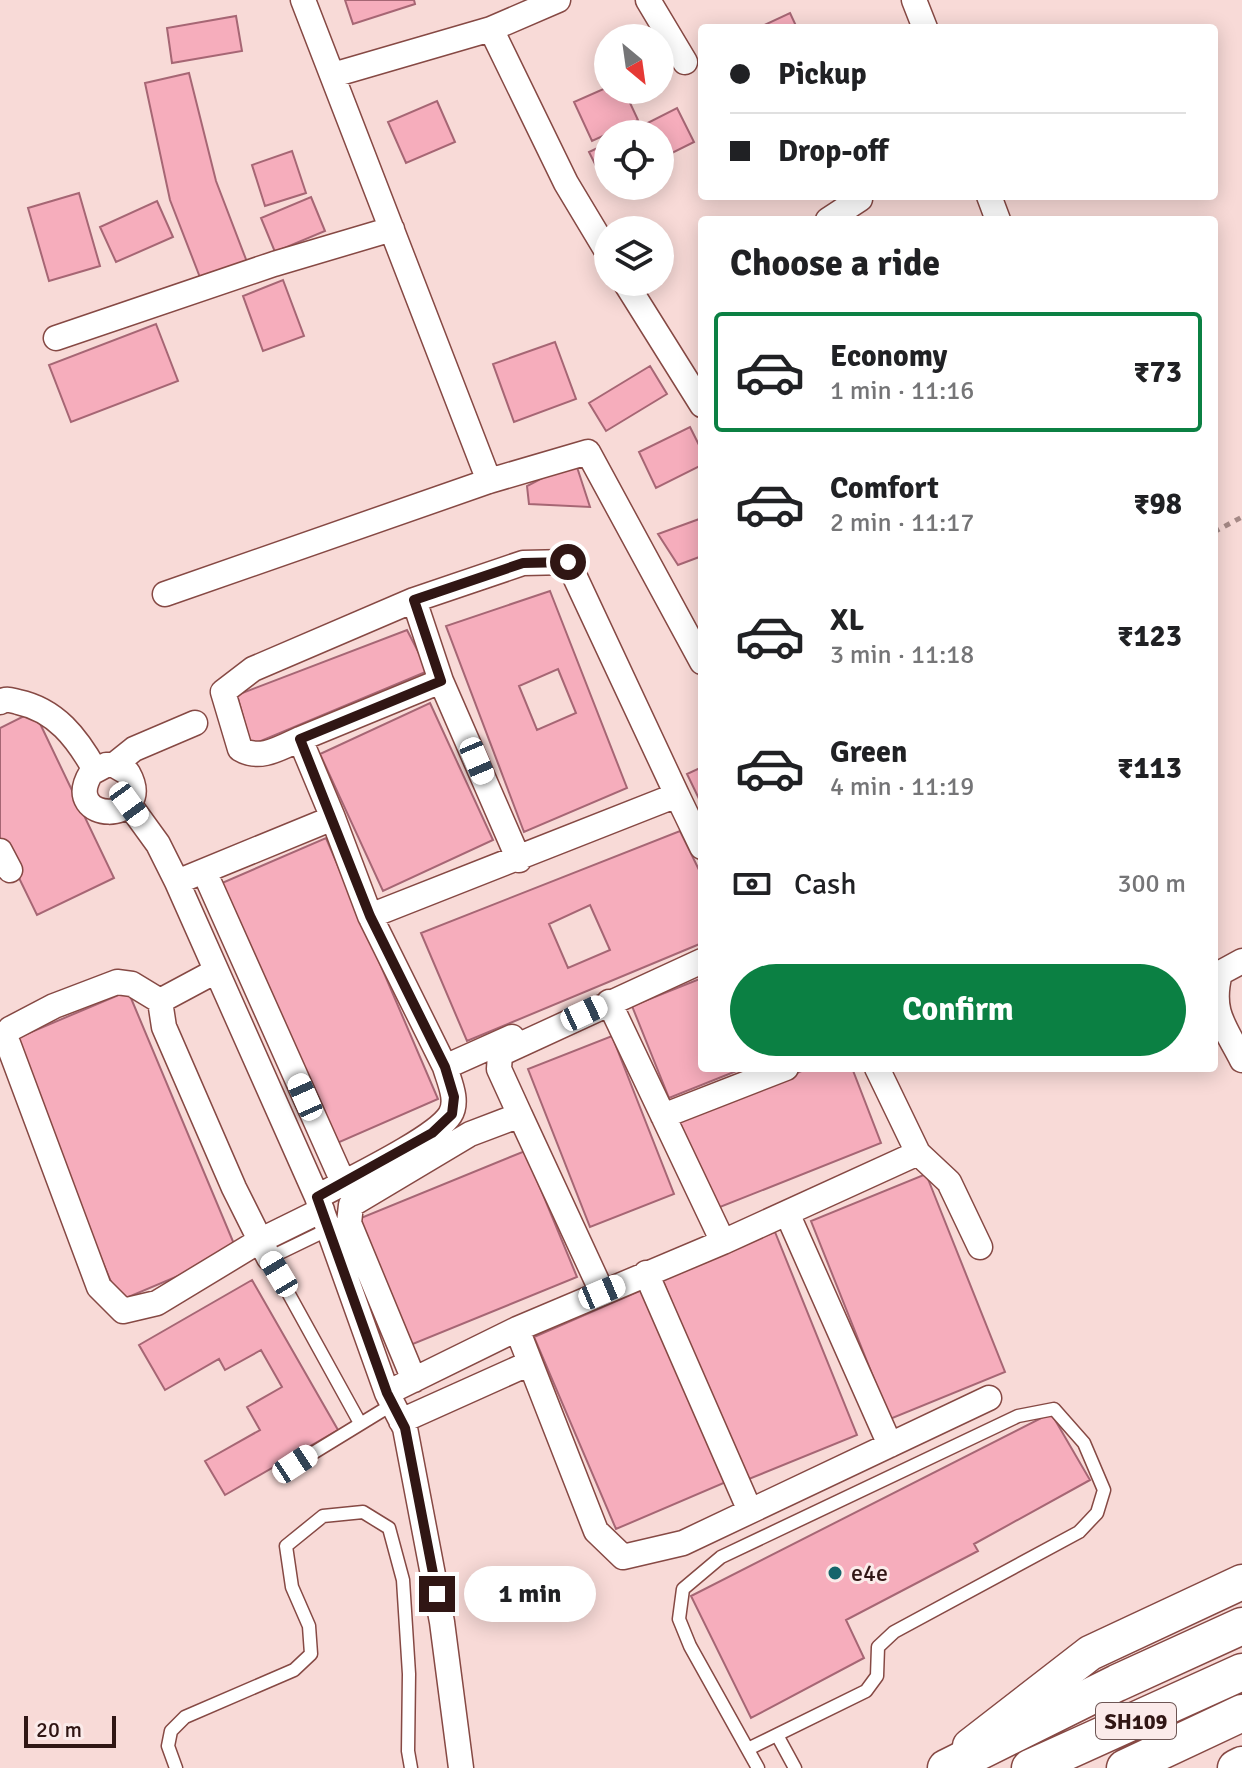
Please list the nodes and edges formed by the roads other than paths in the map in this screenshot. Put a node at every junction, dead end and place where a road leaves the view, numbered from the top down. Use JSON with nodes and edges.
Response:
{"nodes":[{"id":1,"x":303,"y":0,"type":"edge"},
{"id":2,"x":558,"y":0,"type":"edge"},
{"id":3,"x":648,"y":0,"type":"edge"},
{"id":4,"x":914,"y":0,"type":"edge"},
{"id":5,"x":923,"y":24,"type":"edge"},
{"id":6,"x":491,"y":29,"type":"junction"},
{"id":7,"x":685,"y":62,"type":"dead end"},
{"id":8,"x":333,"y":75,"type":"junction"},
{"id":9,"x":858,"y":200,"type":"edge"},
{"id":10,"x":834,"y":216,"type":"edge"},
{"id":11,"x":392,"y":229,"type":"junction"},
{"id":12,"x":594,"y":230,"type":"edge"},
{"id":13,"x":635,"y":296,"type":"edge"},
{"id":14,"x":56,"y":338,"type":"dead end"},
{"id":15,"x":694,"y":375,"type":"edge"},
{"id":16,"x":489,"y":481,"type":"junction"},
{"id":17,"x":165,"y":594,"type":"dead end"},
{"id":18,"x":414,"y":600,"type":"junction"},
{"id":19,"x":698,"y":655,"type":"edge"},
{"id":20,"x":441,"y":681,"type":"junction"},
{"id":21,"x":0,"y":702,"type":"edge"},
{"id":22,"x":195,"y":723,"type":"dead end"},
{"id":23,"x":300,"y":739,"type":"junction"},
{"id":24,"x":105,"y":767,"type":"junction"},
{"id":25,"x":677,"y":795,"type":"junction"},
{"id":26,"x":129,"y":804,"type":"junction"},
{"id":27,"x":333,"y":818,"type":"junction"},
{"id":28,"x":698,"y":839,"type":"edge"},
{"id":29,"x":519,"y":860,"type":"junction"},
{"id":30,"x":204,"y":871,"type":"junction"},
{"id":31,"x":177,"y":882,"type":"junction"},
{"id":32,"x":370,"y":916,"type":"junction"},
{"id":33,"x":698,"y":955,"type":"edge"},
{"id":34,"x":1242,"y":961,"type":"edge"},
{"id":35,"x":698,"y":963,"type":"edge"},
{"id":36,"x":216,"y":971,"type":"junction"},
{"id":37,"x":1218,"y":981,"type":"edge"},
{"id":38,"x":160,"y":1001,"type":"junction"},
{"id":39,"x":609,"y":1002,"type":"junction"},
{"id":40,"x":1218,"y":1013,"type":"edge"},
{"id":41,"x":1242,"y":1060,"type":"edge"},
{"id":42,"x":445,"y":1067,"type":"junction"},
{"id":43,"x":776,"y":1072,"type":"edge"},
{"id":44,"x":879,"y":1072,"type":"edge"},
{"id":45,"x":520,"y":1115,"type":"junction"},
{"id":46,"x":663,"y":1116,"type":"junction"},
{"id":47,"x":918,"y":1153,"type":"junction"},
{"id":48,"x":343,"y":1182,"type":"junction"},
{"id":49,"x":323,"y":1212,"type":"junction"},
{"id":50,"x":787,"y":1213,"type":"junction"},
{"id":51,"x":723,"y":1242,"type":"junction"},
{"id":52,"x":980,"y":1247,"type":"dead end"},
{"id":53,"x":265,"y":1249,"type":"junction"},
{"id":54,"x":646,"y":1273,"type":"junction"},
{"id":55,"x":602,"y":1292,"type":"junction"},
{"id":56,"x":517,"y":1329,"type":"junction"},
{"id":57,"x":530,"y":1363,"type":"junction"},
{"id":58,"x":414,"y":1380,"type":"junction"},
{"id":59,"x":989,"y":1398,"type":"dead end"},
{"id":60,"x":394,"y":1406,"type":"junction"},
{"id":61,"x":360,"y":1423,"type":"junction"},
{"id":62,"x":890,"y":1445,"type":"junction"},
{"id":63,"x":295,"y":1464,"type":"dead end"},
{"id":64,"x":750,"y":1511,"type":"junction"},
{"id":65,"x":1242,"y":1582,"type":"edge"},
{"id":66,"x":1242,"y":1626,"type":"edge"},
{"id":67,"x":1242,"y":1672,"type":"edge"},
{"id":68,"x":1242,"y":1713,"type":"edge"},
{"id":69,"x":777,"y":1735,"type":"junction"},
{"id":70,"x":748,"y":1749,"type":"junction"},
{"id":71,"x":1242,"y":1765,"type":"edge"},
{"id":72,"x":176,"y":1768,"type":"edge"},
{"id":73,"x":411,"y":1768,"type":"edge"},
{"id":74,"x":461,"y":1768,"type":"edge"},
{"id":75,"x":758,"y":1768,"type":"edge"},
{"id":76,"x":795,"y":1768,"type":"edge"},
{"id":77,"x":944,"y":1768,"type":"edge"},
{"id":78,"x":1030,"y":1768,"type":"edge"},
{"id":79,"x":1125,"y":1768,"type":"edge"},
{"id":80,"x":1236,"y":1768,"type":"edge"}],
"edges":[{"from":1,"to":8,"type":"street"},
{"from":2,"to":6,"type":"street"},
{"from":3,"to":7,"type":"street"},
{"from":4,"to":5,"type":"street"},
{"from":6,"to":8,"type":"street"},
{"from":6,"to":12,"type":"street"},
{"from":8,"to":11,"type":"street"},
{"from":9,"to":10,"type":"street"},
{"from":11,"to":14,"type":"street"},
{"from":11,"to":16,"type":"street"},
{"from":13,"to":15,"type":"street"},
{"from":16,"to":17,"type":"street"},
{"from":16,"to":19,"type":"street"},
{"from":18,"to":20,"type":"street"},
{"from":18,"to":23,"type":"street"},
{"from":18,"to":25,"type":"street"},
{"from":20,"to":23,"type":"street"},
{"from":20,"to":29,"type":"street"},
{"from":21,"to":24,"type":"street"},
{"from":22,"to":24,"type":"street"},
{"from":23,"to":27,"type":"street"},
{"from":24,"to":26,"type":"street"},
{"from":24,"to":26,"type":"street"},
{"from":25,"to":28,"type":"street"},
{"from":25,"to":29,"type":"street"},
{"from":26,"to":31,"type":"street"},
{"from":27,"to":30,"type":"street"},
{"from":27,"to":32,"type":"street"},
{"from":29,"to":32,"type":"street"},
{"from":30,"to":31,"type":"street"},
{"from":30,"to":48,"type":"street"},
{"from":31,"to":36,"type":"street"},
{"from":32,"to":42,"type":"street"},
{"from":33,"to":42,"type":"street"},
{"from":34,"to":37,"type":"street"},
{"from":35,"to":39,"type":"street"},
{"from":36,"to":38,"type":"street"},
{"from":36,"to":49,"type":"street"},
{"from":38,"to":53,"type":"street"},
{"from":38,"to":53,"type":"street"},
{"from":39,"to":45,"type":"street"},
{"from":39,"to":46,"type":"street"},
{"from":40,"to":41,"type":"street"},
{"from":42,"to":48,"type":"street"},
{"from":43,"to":46,"type":"street"},
{"from":44,"to":47,"type":"street"},
{"from":45,"to":55,"type":"street"},
{"from":45,"to":58,"type":"street"},
{"from":46,"to":51,"type":"street"},
{"from":47,"to":50,"type":"street"},
{"from":47,"to":52,"type":"street"},
{"from":48,"to":49,"type":"street"},
{"from":49,"to":53,"type":"street"},
{"from":49,"to":60,"type":"street"},
{"from":50,"to":51,"type":"street"},
{"from":50,"to":62,"type":"street"},
{"from":51,"to":54,"type":"street"},
{"from":53,"to":61,"type":"lane"},
{"from":54,"to":55,"type":"street"},
{"from":54,"to":64,"type":"street"},
{"from":55,"to":56,"type":"street"},
{"from":56,"to":57,"type":"street"},
{"from":56,"to":58,"type":"street"},
{"from":57,"to":60,"type":"street"},
{"from":57,"to":64,"type":"street"},
{"from":58,"to":60,"type":"street"},
{"from":59,"to":62,"type":"street"},
{"from":60,"to":61,"type":"lane"},
{"from":60,"to":74,"type":"street"},
{"from":61,"to":63,"type":"lane"},
{"from":62,"to":64,"type":"street"},
{"from":65,"to":77,"type":"street"},
{"from":66,"to":77,"type":"main road"},
{"from":67,"to":78,"type":"main road","number":"SH109"},
{"from":68,"to":79,"type":"main road","number":"SH109"},
{"from":69,"to":70,"type":"lane"},
{"from":69,"to":70,"type":"lane"},
{"from":69,"to":76,"type":"lane"},
{"from":70,"to":75,"type":"lane"},
{"from":71,"to":80,"type":"main road"},
{"from":72,"to":73,"type":"lane"}]}
